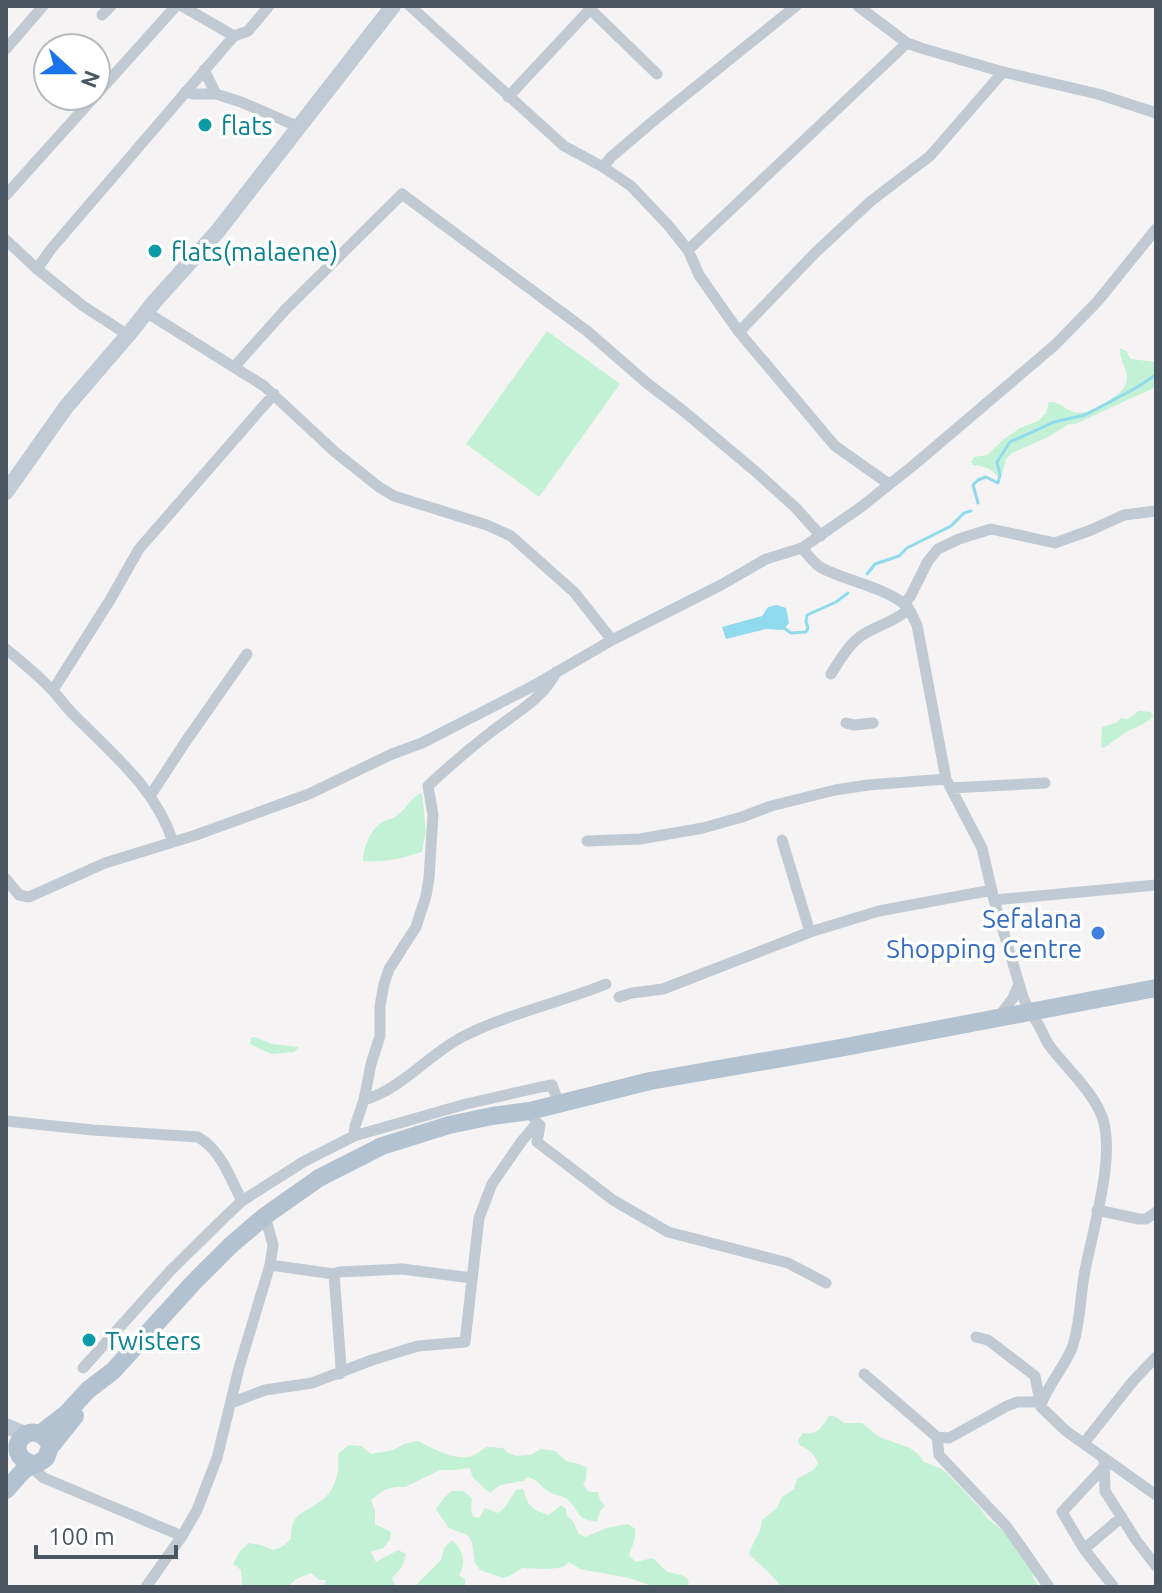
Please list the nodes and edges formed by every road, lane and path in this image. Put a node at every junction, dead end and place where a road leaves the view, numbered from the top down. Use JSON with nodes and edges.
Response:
{"nodes":[{"id":1,"x":43,"y":6,"type":"edge"},
{"id":2,"x":179,"y":6,"type":"edge"},
{"id":3,"x":269,"y":6,"type":"edge"},
{"id":4,"x":393,"y":6,"type":"edge"},
{"id":5,"x":410,"y":6,"type":"edge"},
{"id":6,"x":796,"y":6,"type":"edge"},
{"id":7,"x":858,"y":6,"type":"edge"},
{"id":8,"x":592,"y":7,"type":"edge"},
{"id":9,"x":234,"y":36,"type":"junction"},
{"id":10,"x":907,"y":43,"type":"junction"},
{"id":11,"x":6,"y":49,"type":"edge"},
{"id":12,"x":204,"y":70,"type":"junction"},
{"id":13,"x":1003,"y":72,"type":"junction"},
{"id":14,"x":657,"y":74,"type":"dead end"},
{"id":15,"x":185,"y":92,"type":"junction"},
{"id":16,"x":216,"y":94,"type":"junction"},
{"id":17,"x":508,"y":97,"type":"junction"},
{"id":18,"x":1156,"y":113,"type":"edge"},
{"id":19,"x":299,"y":127,"type":"junction"},
{"id":20,"x":603,"y":167,"type":"junction"},
{"id":21,"x":6,"y":195,"type":"edge"},
{"id":22,"x":1156,"y":229,"type":"edge"},
{"id":23,"x":6,"y":240,"type":"edge"},
{"id":24,"x":688,"y":250,"type":"junction"},
{"id":25,"x":37,"y":269,"type":"junction"},
{"id":26,"x":146,"y":312,"type":"junction"},
{"id":27,"x":739,"y":332,"type":"junction"},
{"id":28,"x":128,"y":335,"type":"junction"},
{"id":29,"x":234,"y":367,"type":"junction"},
{"id":30,"x":274,"y":394,"type":"junction"},
{"id":31,"x":889,"y":484,"type":"junction"},
{"id":32,"x":6,"y":492,"type":"edge"},
{"id":33,"x":1156,"y":511,"type":"edge"},
{"id":34,"x":821,"y":536,"type":"junction"},
{"id":35,"x":802,"y":548,"type":"junction"},
{"id":36,"x":906,"y":606,"type":"junction"},
{"id":37,"x":612,"y":640,"type":"junction"},
{"id":38,"x":6,"y":649,"type":"edge"},
{"id":39,"x":247,"y":654,"type":"dead end"},
{"id":40,"x":556,"y":672,"type":"junction"},
{"id":41,"x":831,"y":674,"type":"dead end"},
{"id":42,"x":53,"y":690,"type":"junction"},
{"id":43,"x":846,"y":723,"type":"dead end"},
{"id":44,"x":873,"y":723,"type":"dead end"},
{"id":45,"x":1045,"y":783,"type":"dead end"},
{"id":46,"x":949,"y":784,"type":"junction"},
{"id":47,"x":150,"y":796,"type":"junction"},
{"id":48,"x":782,"y":840,"type":"dead end"},
{"id":49,"x":587,"y":841,"type":"dead end"},
{"id":50,"x":173,"y":842,"type":"junction"},
{"id":51,"x":6,"y":879,"type":"edge"},
{"id":52,"x":1156,"y":885,"type":"edge"},
{"id":53,"x":993,"y":895,"type":"junction"},
{"id":54,"x":810,"y":932,"type":"junction"},
{"id":55,"x":1019,"y":983,"type":"junction"},
{"id":56,"x":606,"y":984,"type":"dead end"},
{"id":57,"x":1156,"y":988,"type":"edge"},
{"id":58,"x":619,"y":997,"type":"dead end"},
{"id":59,"x":1029,"y":1011,"type":"junction"},
{"id":60,"x":998,"y":1017,"type":"junction"},
{"id":61,"x":364,"y":1100,"type":"junction"},
{"id":62,"x":559,"y":1104,"type":"junction"},
{"id":63,"x":534,"y":1117,"type":"junction"},
{"id":64,"x":6,"y":1121,"type":"edge"},
{"id":65,"x":354,"y":1136,"type":"junction"},
{"id":66,"x":242,"y":1201,"type":"junction"},
{"id":67,"x":1097,"y":1210,"type":"junction"},
{"id":68,"x":1156,"y":1212,"type":"edge"},
{"id":69,"x":265,"y":1216,"type":"junction"},
{"id":70,"x":270,"y":1265,"type":"junction"},
{"id":71,"x":334,"y":1274,"type":"junction"},
{"id":72,"x":472,"y":1278,"type":"junction"},
{"id":73,"x":826,"y":1283,"type":"dead end"},
{"id":74,"x":158,"y":1285,"type":"junction"},
{"id":75,"x":176,"y":1302,"type":"junction"},
{"id":76,"x":976,"y":1337,"type":"dead end"},
{"id":77,"x":1156,"y":1357,"type":"edge"},
{"id":78,"x":83,"y":1368,"type":"dead end"},
{"id":79,"x":340,"y":1374,"type":"junction"},
{"id":80,"x":864,"y":1374,"type":"dead end"},
{"id":81,"x":1040,"y":1402,"type":"junction"},
{"id":82,"x":231,"y":1403,"type":"junction"},
{"id":83,"x":6,"y":1427,"type":"edge"},
{"id":84,"x":937,"y":1437,"type":"junction"},
{"id":85,"x":1084,"y":1443,"type":"junction"},
{"id":86,"x":30,"y":1449,"type":"junction"},
{"id":87,"x":1104,"y":1463,"type":"junction"},
{"id":88,"x":6,"y":1479,"type":"edge"},
{"id":89,"x":6,"y":1490,"type":"edge"},
{"id":90,"x":1156,"y":1495,"type":"edge"},
{"id":91,"x":1122,"y":1517,"type":"junction"},
{"id":92,"x":182,"y":1536,"type":"junction"},
{"id":93,"x":1084,"y":1549,"type":"junction"},
{"id":94,"x":1156,"y":1566,"type":"edge"},
{"id":95,"x":146,"y":1587,"type":"edge"},
{"id":96,"x":1049,"y":1587,"type":"edge"},
{"id":97,"x":1113,"y":1587,"type":"edge"}],
"edges":[{"from":1,"to":11,"type":"street"},
{"from":2,"to":9,"type":"street"},
{"from":2,"to":21,"type":"street"},
{"from":3,"to":9,"type":"street"},
{"from":4,"to":19,"type":"main road"},
{"from":5,"to":17,"type":"street"},
{"from":6,"to":20,"type":"street"},
{"from":7,"to":10,"type":"street"},
{"from":8,"to":14,"type":"street"},
{"from":8,"to":17,"type":"street"},
{"from":9,"to":12,"type":"street"},
{"from":10,"to":13,"type":"street"},
{"from":10,"to":24,"type":"street"},
{"from":12,"to":15,"type":"street"},
{"from":12,"to":16,"type":"street"},
{"from":13,"to":18,"type":"street"},
{"from":13,"to":27,"type":"street"},
{"from":15,"to":16,"type":"street"},
{"from":15,"to":25,"type":"street"},
{"from":16,"to":19,"type":"street"},
{"from":17,"to":20,"type":"street"},
{"from":19,"to":26,"type":"main road"},
{"from":20,"to":24,"type":"street"},
{"from":22,"to":31,"type":"street"},
{"from":23,"to":25,"type":"street"},
{"from":24,"to":27,"type":"street"},
{"from":25,"to":28,"type":"street"},
{"from":26,"to":28,"type":"main road"},
{"from":26,"to":29,"type":"street"},
{"from":27,"to":31,"type":"street"},
{"from":28,"to":32,"type":"main road"},
{"from":29,"to":30,"type":"street"},
{"from":29,"to":34,"type":"street"},
{"from":30,"to":37,"type":"street"},
{"from":30,"to":42,"type":"street"},
{"from":31,"to":34,"type":"street"},
{"from":33,"to":36,"type":"street"},
{"from":34,"to":35,"type":"street"},
{"from":35,"to":36,"type":"street"},
{"from":35,"to":37,"type":"street"},
{"from":36,"to":41,"type":"street"},
{"from":36,"to":46,"type":"street"},
{"from":37,"to":40,"type":"street"},
{"from":38,"to":42,"type":"street"},
{"from":39,"to":47,"type":"street"},
{"from":40,"to":50,"type":"street"},
{"from":40,"to":61,"type":"street"},
{"from":42,"to":47,"type":"street"},
{"from":43,"to":44,"type":"street"},
{"from":45,"to":46,"type":"street"},
{"from":46,"to":49,"type":"street"},
{"from":46,"to":53,"type":"street"},
{"from":47,"to":50,"type":"street"},
{"from":48,"to":54,"type":"street"},
{"from":50,"to":51,"type":"street"},
{"from":52,"to":53,"type":"street"},
{"from":53,"to":54,"type":"street"},
{"from":53,"to":55,"type":"street"},
{"from":54,"to":58,"type":"street"},
{"from":55,"to":59,"type":"street"},
{"from":55,"to":60,"type":"street"},
{"from":56,"to":61,"type":"street"},
{"from":57,"to":59,"type":"main road"},
{"from":59,"to":60,"type":"main road"},
{"from":59,"to":67,"type":"street"},
{"from":60,"to":62,"type":"main road"},
{"from":61,"to":65,"type":"street"},
{"from":62,"to":63,"type":"main road"},
{"from":62,"to":65,"type":"street"},
{"from":63,"to":69,"type":"main road"},
{"from":63,"to":72,"type":"street"},
{"from":63,"to":73,"type":"street"},
{"from":64,"to":66,"type":"street"},
{"from":65,"to":66,"type":"street"},
{"from":66,"to":74,"type":"street"},
{"from":67,"to":68,"type":"street"},
{"from":67,"to":81,"type":"street"},
{"from":69,"to":70,"type":"street"},
{"from":69,"to":75,"type":"main road"},
{"from":70,"to":71,"type":"street"},
{"from":70,"to":82,"type":"street"},
{"from":71,"to":72,"type":"street"},
{"from":71,"to":79,"type":"street"},
{"from":72,"to":79,"type":"street"},
{"from":74,"to":75,"type":"street"},
{"from":74,"to":78,"type":"street"},
{"from":75,"to":86,"type":"main road"},
{"from":76,"to":81,"type":"street"},
{"from":77,"to":85,"type":"street"},
{"from":79,"to":82,"type":"street"},
{"from":80,"to":84,"type":"street"},
{"from":81,"to":84,"type":"street"},
{"from":81,"to":85,"type":"street"},
{"from":82,"to":92,"type":"street"},
{"from":83,"to":86,"type":"main road"},
{"from":84,"to":96,"type":"street"},
{"from":85,"to":87,"type":"street"},
{"from":86,"to":88,"type":"main road"},
{"from":86,"to":89,"type":"main road"},
{"from":86,"to":92,"type":"street"},
{"from":87,"to":90,"type":"street"},
{"from":87,"to":91,"type":"street"},
{"from":87,"to":93,"type":"street"},
{"from":91,"to":93,"type":"street"},
{"from":91,"to":94,"type":"street"},
{"from":92,"to":95,"type":"street"},
{"from":93,"to":97,"type":"street"}]}
